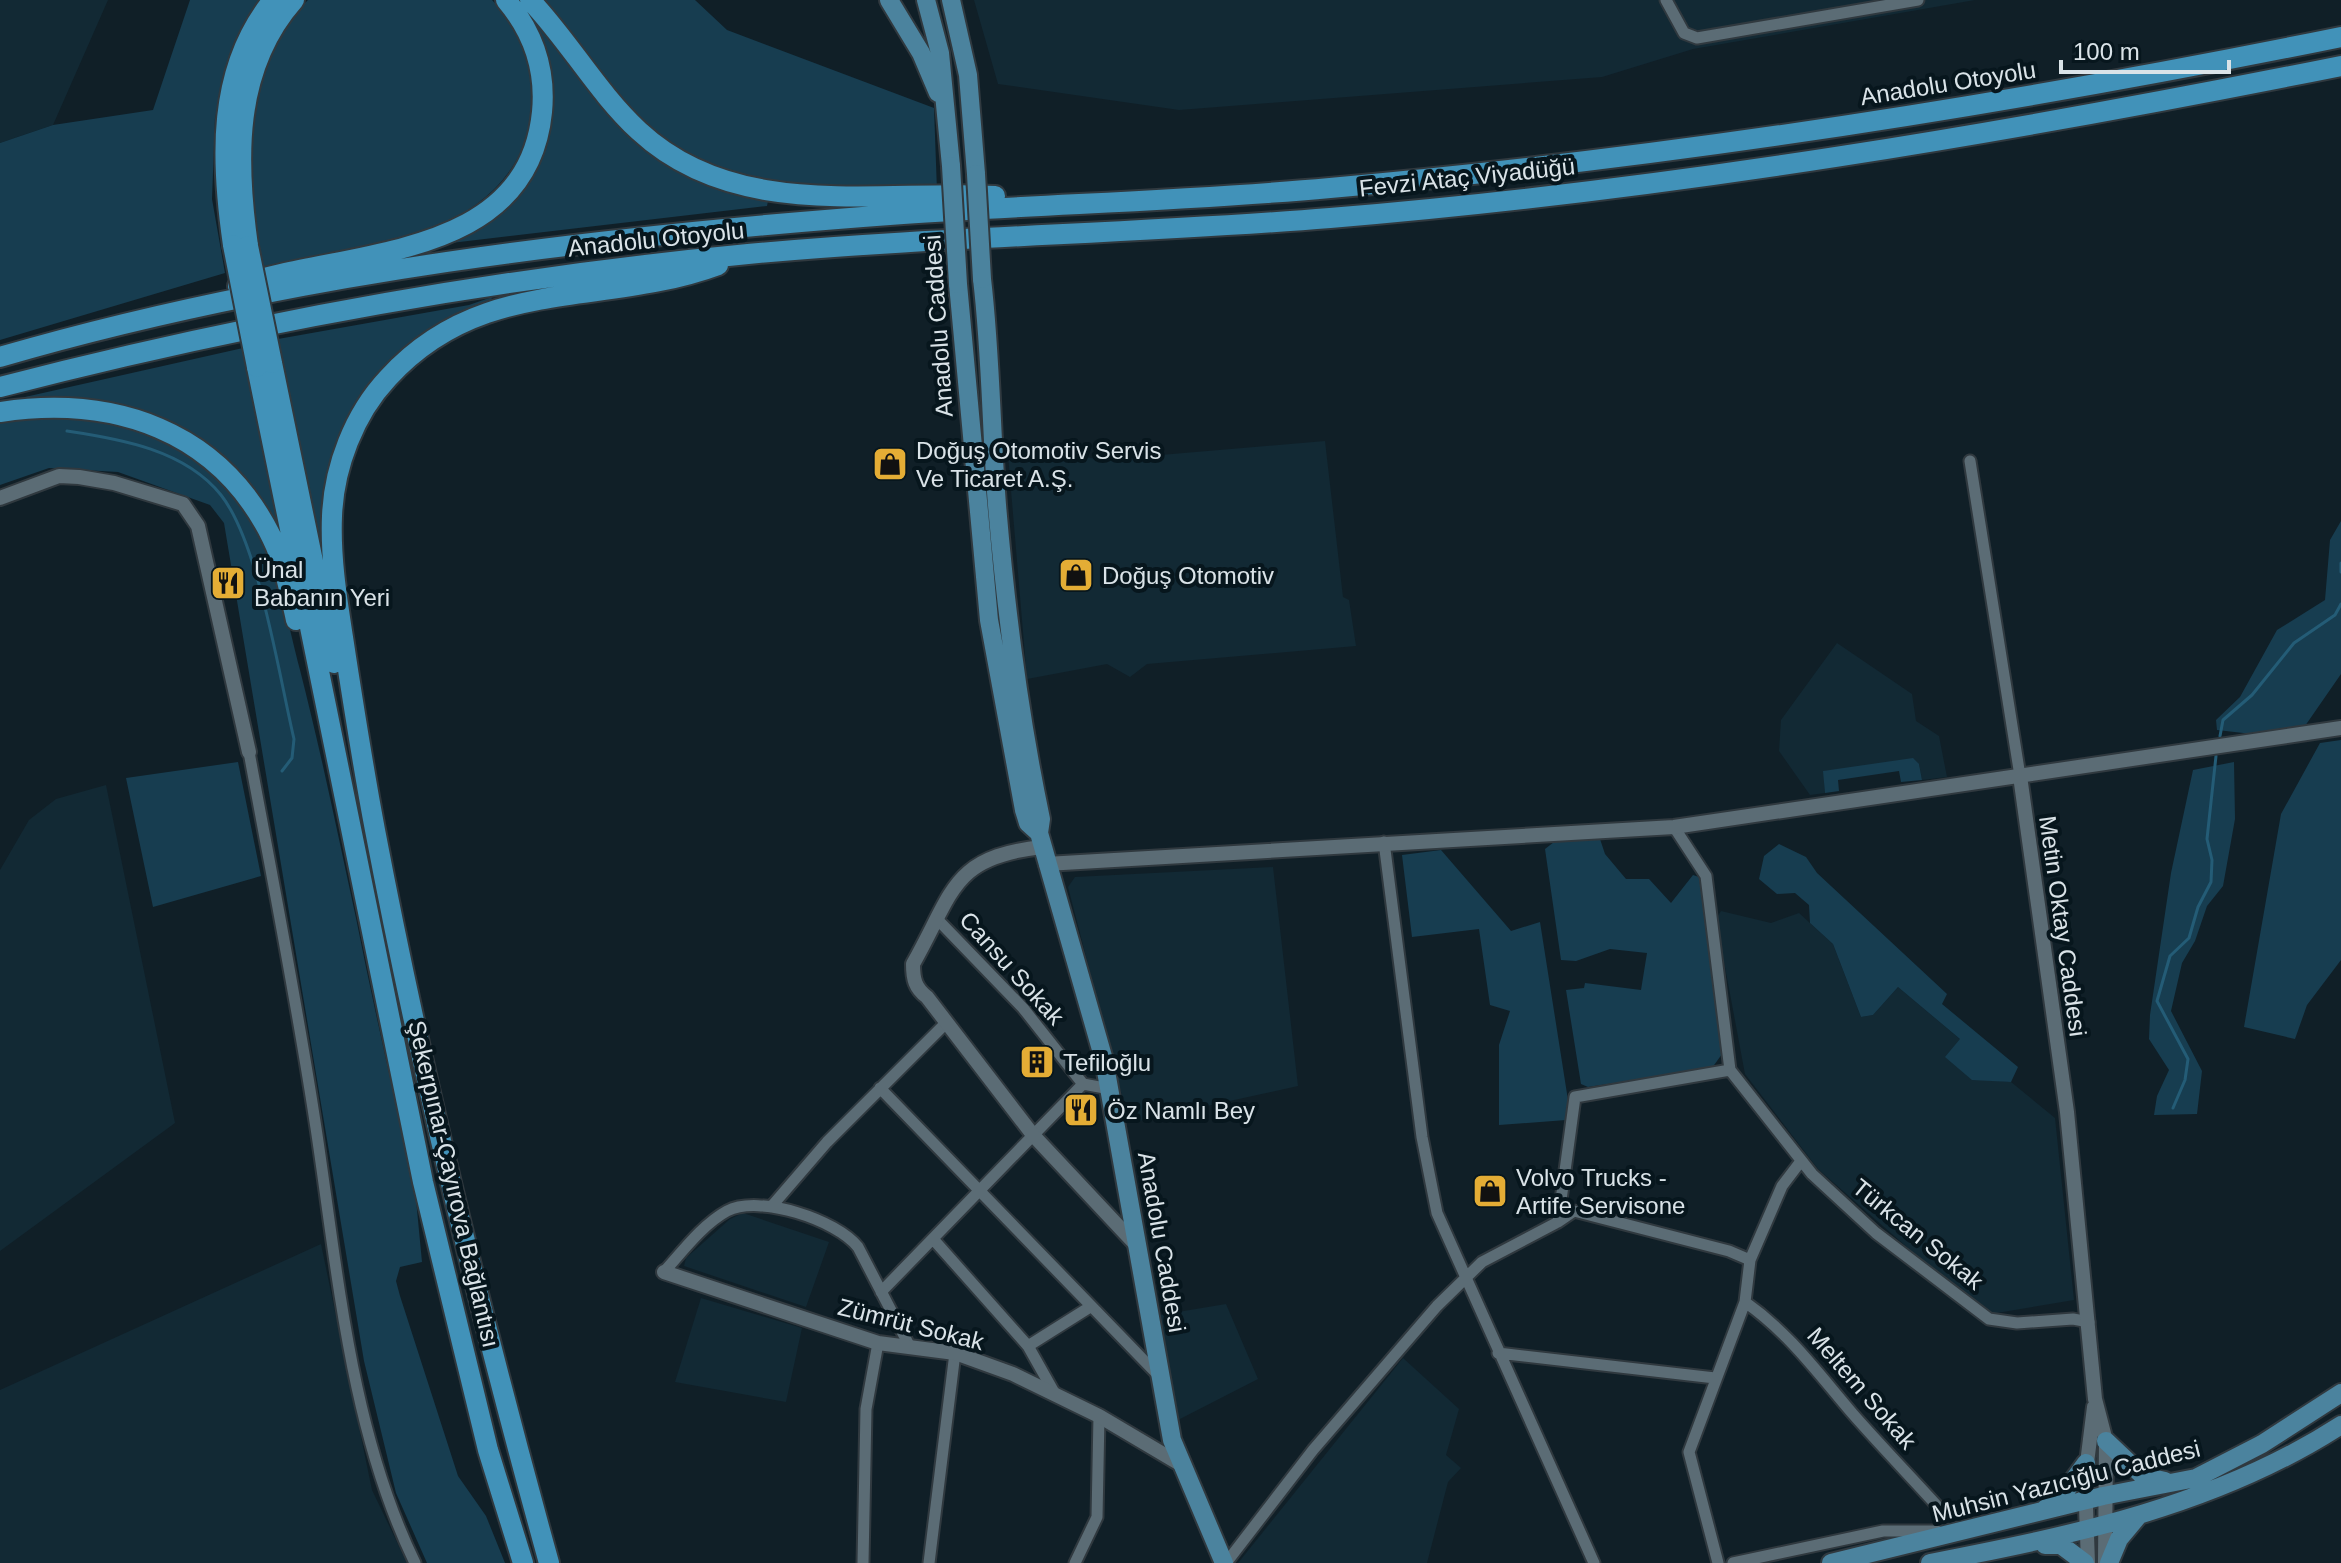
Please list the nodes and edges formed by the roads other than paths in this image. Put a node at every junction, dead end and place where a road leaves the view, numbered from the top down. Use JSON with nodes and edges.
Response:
{"nodes":[{"id":1,"x":273,"y":0,"type":"edge"},
{"id":2,"x":294,"y":0,"type":"edge"},
{"id":3,"x":506,"y":0,"type":"edge"},
{"id":4,"x":530,"y":0,"type":"edge"},
{"id":5,"x":889,"y":0,"type":"edge"},
{"id":6,"x":926,"y":0,"type":"edge"},
{"id":7,"x":953,"y":0,"type":"edge"},
{"id":8,"x":1666,"y":0,"type":"edge"},
{"id":9,"x":1918,"y":0,"type":"edge"},
{"id":10,"x":2341,"y":37,"type":"edge"},
{"id":11,"x":2341,"y":66,"type":"edge"},
{"id":12,"x":947,"y":115,"type":"junction"},
{"id":13,"x":1608,"y":158,"type":"joint"},
{"id":14,"x":1328,"y":188,"type":"joint"},
{"id":15,"x":1107,"y":203,"type":"junction"},
{"id":16,"x":1328,"y":218,"type":"joint"},
{"id":17,"x":241,"y":246,"type":"junction"},
{"id":18,"x":748,"y":254,"type":"junction"},
{"id":19,"x":144,"y":319,"type":"junction"},
{"id":20,"x":0,"y":357,"type":"edge"},
{"id":21,"x":264,"y":365,"type":"junction"},
{"id":22,"x":0,"y":387,"type":"edge"},
{"id":23,"x":0,"y":412,"type":"edge"},
{"id":24,"x":1970,"y":461,"type":"dead end"},
{"id":25,"x":0,"y":498,"type":"edge"},
{"id":26,"x":2341,"y":728,"type":"edge"},
{"id":27,"x":249,"y":752,"type":"joint"},
{"id":28,"x":2020,"y":776,"type":"junction"},
{"id":29,"x":345,"y":813,"type":"junction"},
{"id":30,"x":1674,"y":827,"type":"junction"},
{"id":31,"x":1384,"y":842,"type":"junction"},
{"id":32,"x":1042,"y":848,"type":"junction"},
{"id":33,"x":938,"y":920,"type":"junction"},
{"id":34,"x":394,"y":932,"type":"junction"},
{"id":35,"x":945,"y":1024,"type":"junction"},
{"id":36,"x":1730,"y":1070,"type":"junction"},
{"id":37,"x":1083,"y":1084,"type":"junction"},
{"id":38,"x":880,"y":1088,"type":"junction"},
{"id":39,"x":1110,"y":1089,"type":"junction"},
{"id":40,"x":1033,"y":1135,"type":"junction"},
{"id":41,"x":1801,"y":1161,"type":"junction"},
{"id":42,"x":981,"y":1189,"type":"junction"},
{"id":43,"x":771,"y":1207,"type":"junction"},
{"id":44,"x":1558,"y":1222,"type":"junction"},
{"id":45,"x":933,"y":1239,"type":"junction"},
{"id":46,"x":1138,"y":1247,"type":"junction"},
{"id":47,"x":1750,"y":1260,"type":"junction"},
{"id":48,"x":664,"y":1272,"type":"joint"},
{"id":49,"x":1466,"y":1279,"type":"junction"},
{"id":50,"x":881,"y":1292,"type":"junction"},
{"id":51,"x":1745,"y":1302,"type":"junction"},
{"id":52,"x":1090,"y":1307,"type":"junction"},
{"id":53,"x":2089,"y":1322,"type":"junction"},
{"id":54,"x":878,"y":1343,"type":"junction"},
{"id":55,"x":1028,"y":1346,"type":"junction"},
{"id":56,"x":910,"y":1347,"type":"junction"},
{"id":57,"x":955,"y":1353,"type":"junction"},
{"id":58,"x":1498,"y":1353,"type":"junction"},
{"id":59,"x":1161,"y":1377,"type":"junction"},
{"id":60,"x":1715,"y":1378,"type":"junction"},
{"id":61,"x":2341,"y":1379,"type":"edge"},
{"id":62,"x":2341,"y":1393,"type":"edge"},
{"id":63,"x":1055,"y":1395,"type":"junction"},
{"id":64,"x":2095,"y":1399,"type":"junction"},
{"id":65,"x":1099,"y":1416,"type":"junction"},
{"id":66,"x":2341,"y":1425,"type":"edge"},
{"id":67,"x":2341,"y":1438,"type":"edge"},
{"id":68,"x":2106,"y":1441,"type":"junction"},
{"id":69,"x":2262,"y":1444,"type":"junction"},
{"id":70,"x":2086,"y":1463,"type":"junction"},
{"id":71,"x":1180,"y":1464,"type":"junction"},
{"id":72,"x":2271,"y":1464,"type":"junction"},
{"id":73,"x":2171,"y":1483,"type":"junction"},
{"id":74,"x":2095,"y":1500,"type":"junction"},
{"id":75,"x":1939,"y":1508,"type":"dead end"},
{"id":76,"x":2039,"y":1512,"type":"junction"},
{"id":77,"x":2140,"y":1514,"type":"junction"},
{"id":78,"x":2097,"y":1528,"type":"junction"},
{"id":79,"x":1966,"y":1531,"type":"junction"},
{"id":80,"x":2022,"y":1545,"type":"junction"},
{"id":81,"x":1944,"y":1561,"type":"edge"},
{"id":82,"x":415,"y":1563,"type":"edge"},
{"id":83,"x":523,"y":1563,"type":"edge"},
{"id":84,"x":549,"y":1563,"type":"edge"},
{"id":85,"x":863,"y":1563,"type":"edge"},
{"id":86,"x":929,"y":1563,"type":"edge"},
{"id":87,"x":1075,"y":1563,"type":"edge"},
{"id":88,"x":1225,"y":1563,"type":"edge"},
{"id":89,"x":1594,"y":1563,"type":"edge"},
{"id":90,"x":1718,"y":1563,"type":"edge"},
{"id":91,"x":1733,"y":1563,"type":"edge"},
{"id":92,"x":1831,"y":1563,"type":"edge"},
{"id":93,"x":1930,"y":1563,"type":"edge"},
{"id":94,"x":2087,"y":1563,"type":"edge"},
{"id":95,"x":2107,"y":1563,"type":"edge"}],
"edges":[{"from":1,"to":17,"type":"highway"},
{"from":2,"to":17,"type":"highway"},
{"from":3,"to":19,"type":"highway"},
{"from":4,"to":15,"type":"highway"},
{"from":5,"to":12,"type":"main road"},
{"from":6,"to":12,"type":"main road","name":"Anadolu Caddesi"},
{"from":7,"to":32,"type":"main road","name":"Anadolu Caddesi","bridge":true},
{"from":8,"to":9,"type":"street"},
{"from":10,"to":13,"type":"highway","name":"Anadolu Otoyolu"},
{"from":11,"to":16,"type":"highway","name":"Fevzi Ataç Viyadüğü"},
{"from":12,"to":32,"type":"main road","name":"Anadolu Caddesi","bridge":true},
{"from":13,"to":14,"type":"highway","name":"Fevzi Ataç Viyadüğü"},
{"from":14,"to":15,"type":"highway","name":"Anadolu Otoyolu"},
{"from":15,"to":19,"type":"highway","name":"Anadolu Otoyolu"},
{"from":16,"to":18,"type":"highway","name":"Anadolu Otoyolu"},
{"from":17,"to":21,"type":"highway","bridge":true},
{"from":18,"to":22,"type":"highway","name":"Anadolu Otoyolu"},
{"from":18,"to":34,"type":"highway"},
{"from":19,"to":20,"type":"highway","name":"Anadolu Otoyolu"},
{"from":21,"to":29,"type":"highway"},
{"from":21,"to":34,"type":"highway"},
{"from":23,"to":29,"type":"highway"},
{"from":24,"to":28,"type":"street","name":"Metin Oktay Caddesi"},
{"from":25,"to":27,"type":"street"},
{"from":26,"to":28,"type":"street"},
{"from":27,"to":82,"type":"street"},
{"from":28,"to":30,"type":"street"},
{"from":28,"to":53,"type":"street","name":"Metin Oktay Caddesi"},
{"from":29,"to":83,"type":"highway","name":"Şekerpınar-Çayırova Bağlantısı"},
{"from":30,"to":31,"type":"street"},
{"from":30,"to":36,"type":"street"},
{"from":31,"to":32,"type":"street"},
{"from":31,"to":49,"type":"street"},
{"from":32,"to":33,"type":"street"},
{"from":32,"to":39,"type":"main road","name":"Anadolu Caddesi"},
{"from":33,"to":35,"type":"street"},
{"from":33,"to":37,"type":"street","name":"Cansu Sokak"},
{"from":34,"to":84,"type":"highway","name":"Şekerpınar-Çayırova Bağlantısı"},
{"from":35,"to":38,"type":"street"},
{"from":35,"to":40,"type":"street"},
{"from":36,"to":41,"type":"street","name":"Türkcan Sokak"},
{"from":36,"to":44,"type":"street"},
{"from":37,"to":39,"type":"street"},
{"from":37,"to":40,"type":"street"},
{"from":38,"to":42,"type":"street"},
{"from":38,"to":43,"type":"street"},
{"from":39,"to":46,"type":"main road","name":"Anadolu Caddesi"},
{"from":40,"to":42,"type":"street"},
{"from":40,"to":46,"type":"street"},
{"from":41,"to":47,"type":"street"},
{"from":41,"to":53,"type":"street","name":"Türkcan Sokak"},
{"from":42,"to":45,"type":"street"},
{"from":42,"to":52,"type":"street"},
{"from":43,"to":48,"type":"street"},
{"from":43,"to":50,"type":"street"},
{"from":44,"to":47,"type":"street"},
{"from":44,"to":49,"type":"street"},
{"from":45,"to":50,"type":"street"},
{"from":45,"to":55,"type":"street"},
{"from":46,"to":59,"type":"main road","name":"Anadolu Caddesi"},
{"from":47,"to":51,"type":"street"},
{"from":48,"to":54,"type":"street","name":"Zümrüt Sokak"},
{"from":49,"to":58,"type":"street"},
{"from":49,"to":88,"type":"street"},
{"from":50,"to":56,"type":"street"},
{"from":51,"to":60,"type":"street"},
{"from":51,"to":75,"type":"street","name":"Meltem Sokak"},
{"from":52,"to":55,"type":"street"},
{"from":52,"to":59,"type":"street"},
{"from":53,"to":64,"type":"street","name":"Metin Oktay Caddesi"},
{"from":54,"to":56,"type":"street","name":"Zümrüt Sokak"},
{"from":54,"to":85,"type":"street"},
{"from":55,"to":63,"type":"street"},
{"from":56,"to":57,"type":"street","name":"Zümrüt Sokak"},
{"from":57,"to":63,"type":"street","name":"Zümrüt Sokak"},
{"from":57,"to":86,"type":"street"},
{"from":58,"to":60,"type":"street"},
{"from":58,"to":89,"type":"street"},
{"from":59,"to":71,"type":"main road","name":"Anadolu Caddesi"},
{"from":60,"to":90,"type":"street"},
{"from":61,"to":69,"type":"main road"},
{"from":62,"to":69,"type":"main road","name":"Muhsin Yazıcığlu Caddesi"},
{"from":63,"to":65,"type":"street","name":"Zümrüt Sokak"},
{"from":64,"to":68,"type":"street","name":"Metin Oktay Caddesi"},
{"from":64,"to":70,"type":"street","name":"Metin Oktay Caddesi"},
{"from":65,"to":71,"type":"street","name":"Zümrüt Sokak"},
{"from":65,"to":87,"type":"street"},
{"from":66,"to":72,"type":"main road","name":"Muhsin Yazıcığlu Caddesi"},
{"from":67,"to":72,"type":"main road"},
{"from":68,"to":73,"type":"main road"},
{"from":68,"to":74,"type":"street","name":"Metin Oktay Caddesi"},
{"from":69,"to":73,"type":"main road","name":"Muhsin Yazıcığlu Caddesi"},
{"from":70,"to":74,"type":"street","name":"Metin Oktay Caddesi"},
{"from":70,"to":76,"type":"main road"},
{"from":71,"to":88,"type":"main road","name":"Anadolu Caddesi"},
{"from":72,"to":77,"type":"main road","name":"Muhsin Yazıcığlu Caddesi"},
{"from":73,"to":74,"type":"main road","name":"Muhsin Yazıcığlu Caddesi"},
{"from":74,"to":76,"type":"main road","name":"Muhsin Yazıcığlu Caddesi"},
{"from":74,"to":78,"type":"street"},
{"from":76,"to":79,"type":"main road","name":"Muhsin Yazıcığlu Caddesi"},
{"from":77,"to":78,"type":"main road","name":"Muhsin Yazıcığlu Caddesi"},
{"from":77,"to":95,"type":"main road"},
{"from":78,"to":80,"type":"main road","name":"Muhsin Yazıcığlu Caddesi"},
{"from":78,"to":94,"type":"street"},
{"from":78,"to":95,"type":"street"},
{"from":79,"to":91,"type":"street"},
{"from":79,"to":92,"type":"main road","name":"Muhsin Yazıcığlu Caddesi"},
{"from":80,"to":81,"type":"main road","name":"Muhsin Yazıcığlu Caddesi"},
{"from":80,"to":94,"type":"main road"},
{"from":81,"to":93,"type":"main road","name":"Muhsin Yazıcığlu Caddesi"}]}
